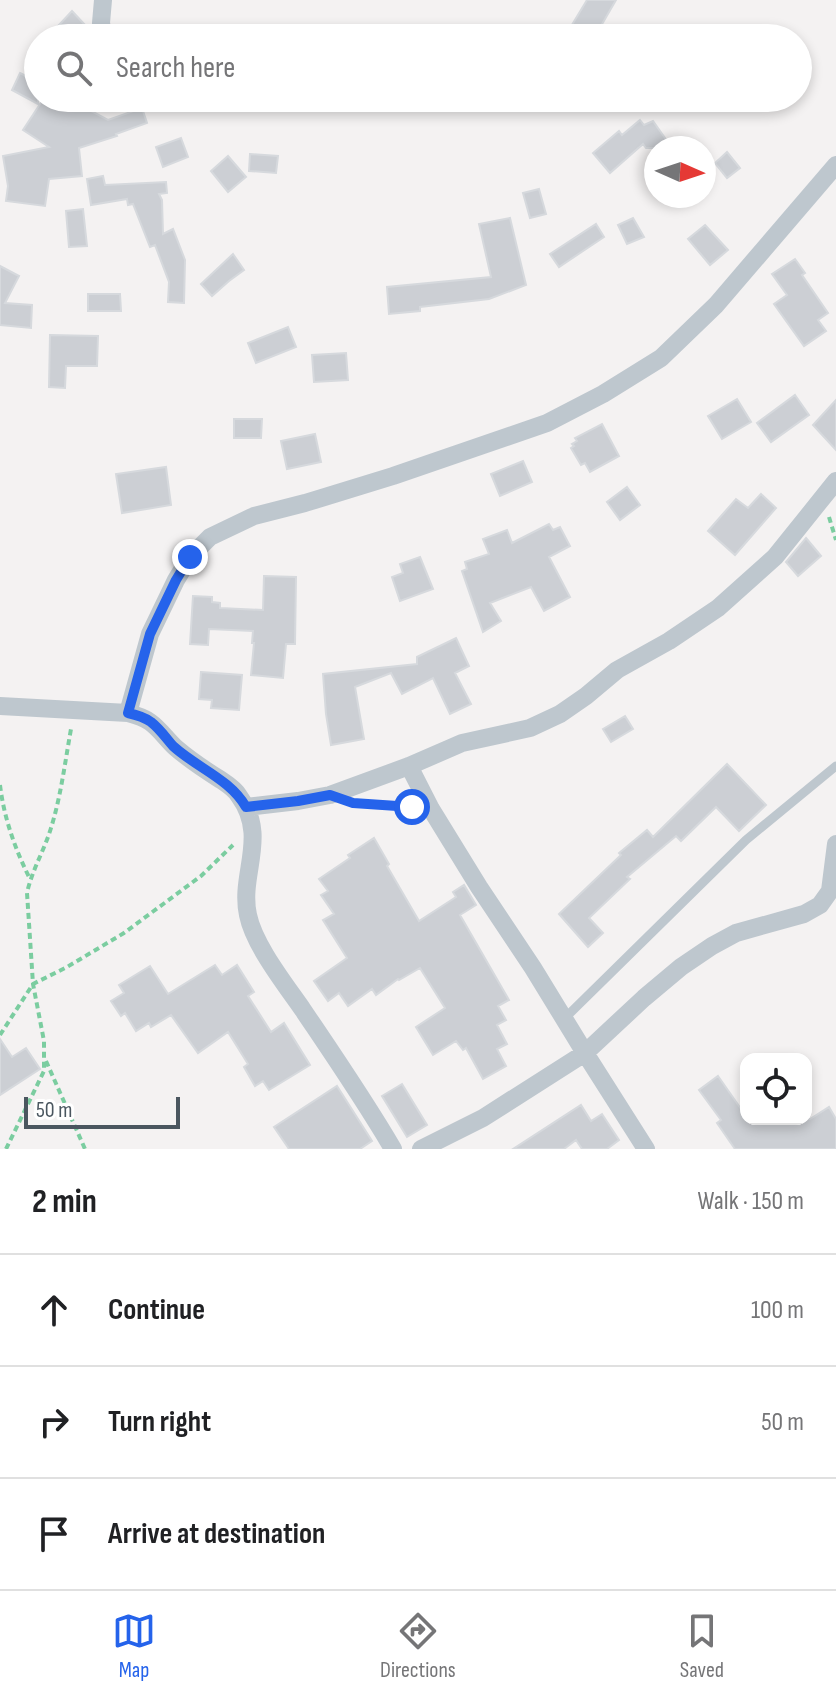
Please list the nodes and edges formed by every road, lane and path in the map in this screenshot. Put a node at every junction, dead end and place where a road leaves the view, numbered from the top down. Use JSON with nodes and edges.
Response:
{"nodes":[{"id":1,"x":103,"y":0,"type":"edge"},
{"id":2,"x":101,"y":24,"type":"edge"},
{"id":3,"x":836,"y":165,"type":"edge"},
{"id":4,"x":836,"y":481,"type":"edge"},
{"id":5,"x":0,"y":706,"type":"edge"},
{"id":6,"x":74,"y":711,"type":"junction"},
{"id":7,"x":128,"y":713,"type":"junction"},
{"id":8,"x":409,"y":766,"type":"junction"},
{"id":9,"x":836,"y":766,"type":"edge"},
{"id":10,"x":0,"y":785,"type":"edge"},
{"id":11,"x":330,"y":795,"type":"junction"},
{"id":12,"x":246,"y":807,"type":"junction"},
{"id":13,"x":431,"y":809,"type":"junction"},
{"id":14,"x":252,"y":832,"type":"junction"},
{"id":15,"x":836,"y":844,"type":"edge"},
{"id":16,"x":30,"y":879,"type":"junction"},
{"id":17,"x":33,"y":984,"type":"junction"},
{"id":18,"x":564,"y":1019,"type":"junction"},
{"id":19,"x":0,"y":1035,"type":"edge"},
{"id":20,"x":585,"y":1053,"type":"junction"},
{"id":21,"x":45,"y":1059,"type":"junction"},
{"id":22,"x":6,"y":1149,"type":"edge"},
{"id":23,"x":85,"y":1149,"type":"edge"},
{"id":24,"x":393,"y":1149,"type":"edge"},
{"id":25,"x":421,"y":1149,"type":"edge"},
{"id":26,"x":646,"y":1149,"type":"edge"}],
"edges":[{"from":1,"to":2,"type":"street"},
{"from":3,"to":7,"type":"street"},
{"from":4,"to":8,"type":"street"},
{"from":5,"to":6,"type":"street"},
{"from":6,"to":7,"type":"street"},
{"from":6,"to":16,"type":"path"},
{"from":7,"to":12,"type":"street"},
{"from":8,"to":11,"type":"street"},
{"from":8,"to":13,"type":"street"},
{"from":9,"to":18,"type":"lane"},
{"from":10,"to":16,"type":"path"},
{"from":11,"to":12,"type":"street"},
{"from":11,"to":13,"type":"path"},
{"from":12,"to":14,"type":"street"},
{"from":13,"to":18,"type":"street"},
{"from":14,"to":17,"type":"path"},
{"from":14,"to":24,"type":"street"},
{"from":15,"to":20,"type":"street"},
{"from":16,"to":17,"type":"path"},
{"from":17,"to":19,"type":"path"},
{"from":17,"to":21,"type":"path"},
{"from":18,"to":20,"type":"street"},
{"from":20,"to":25,"type":"street"},
{"from":20,"to":26,"type":"street"},
{"from":21,"to":22,"type":"path"},
{"from":21,"to":23,"type":"path"}]}
